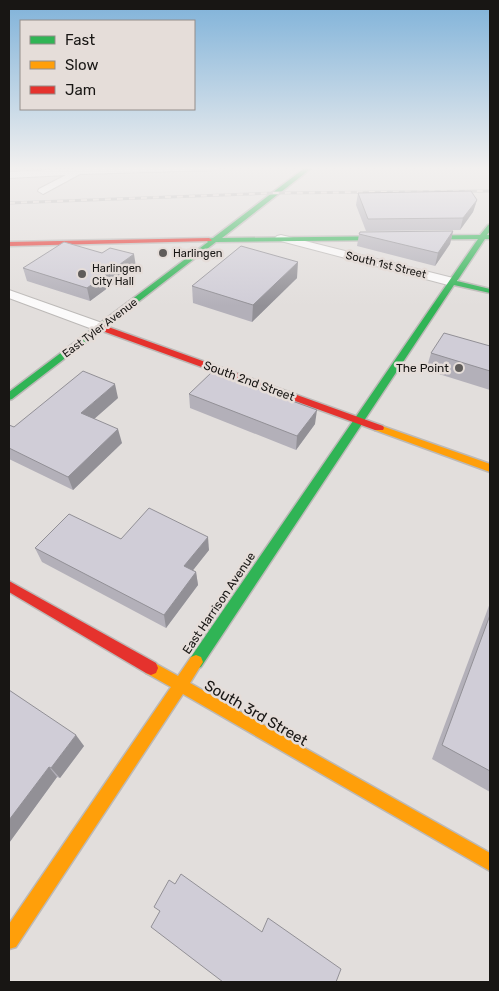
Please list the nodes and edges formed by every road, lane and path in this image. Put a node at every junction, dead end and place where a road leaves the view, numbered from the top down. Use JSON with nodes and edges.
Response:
{"nodes":[{"id":1,"x":251,"y":213,"type":"edge"},
{"id":2,"x":490,"y":226,"type":"edge"},
{"id":3,"x":486,"y":237,"type":"edge"},
{"id":4,"x":281,"y":238,"type":"junction"},
{"id":5,"x":216,"y":240,"type":"junction"},
{"id":6,"x":9,"y":244,"type":"edge"},
{"id":7,"x":452,"y":282,"type":"junction"},
{"id":8,"x":490,"y":292,"type":"edge"},
{"id":9,"x":9,"y":294,"type":"edge"},
{"id":10,"x":100,"y":328,"type":"junction"},
{"id":11,"x":9,"y":397,"type":"edge"},
{"id":12,"x":358,"y":420,"type":"junction"},
{"id":13,"x":490,"y":468,"type":"edge"},
{"id":14,"x":9,"y":586,"type":"edge"},
{"id":15,"x":180,"y":686,"type":"junction"},
{"id":16,"x":490,"y":862,"type":"edge"},
{"id":17,"x":9,"y":940,"type":"edge"}],
"edges":[{"from":1,"to":5,"type":"main road","name":"East Tyler Avenue"},
{"from":2,"to":3,"type":"main road","name":"East Harrison Avenue"},
{"from":3,"to":4,"type":"main road"},
{"from":3,"to":7,"type":"main road","name":"East Harrison Avenue"},
{"from":4,"to":5,"type":"main road"},
{"from":4,"to":7,"type":"street","name":"South 1st Street"},
{"from":5,"to":6,"type":"main road"},
{"from":5,"to":10,"type":"main road","name":"East Tyler Avenue"},
{"from":7,"to":8,"type":"main road","name":"South 1st Street"},
{"from":7,"to":12,"type":"main road","name":"East Harrison Avenue"},
{"from":9,"to":10,"type":"street","name":"South 2nd Street"},
{"from":10,"to":11,"type":"main road","name":"East Tyler Avenue"},
{"from":10,"to":12,"type":"main road","name":"South 2nd Street"},
{"from":12,"to":13,"type":"main road","name":"South 2nd Street"},
{"from":12,"to":15,"type":"main road","name":"East Harrison Avenue"},
{"from":14,"to":15,"type":"main road","name":"South 3rd Street"},
{"from":15,"to":16,"type":"main road","name":"South 3rd Street"},
{"from":15,"to":17,"type":"main road","name":"East Harrison Avenue"}]}
